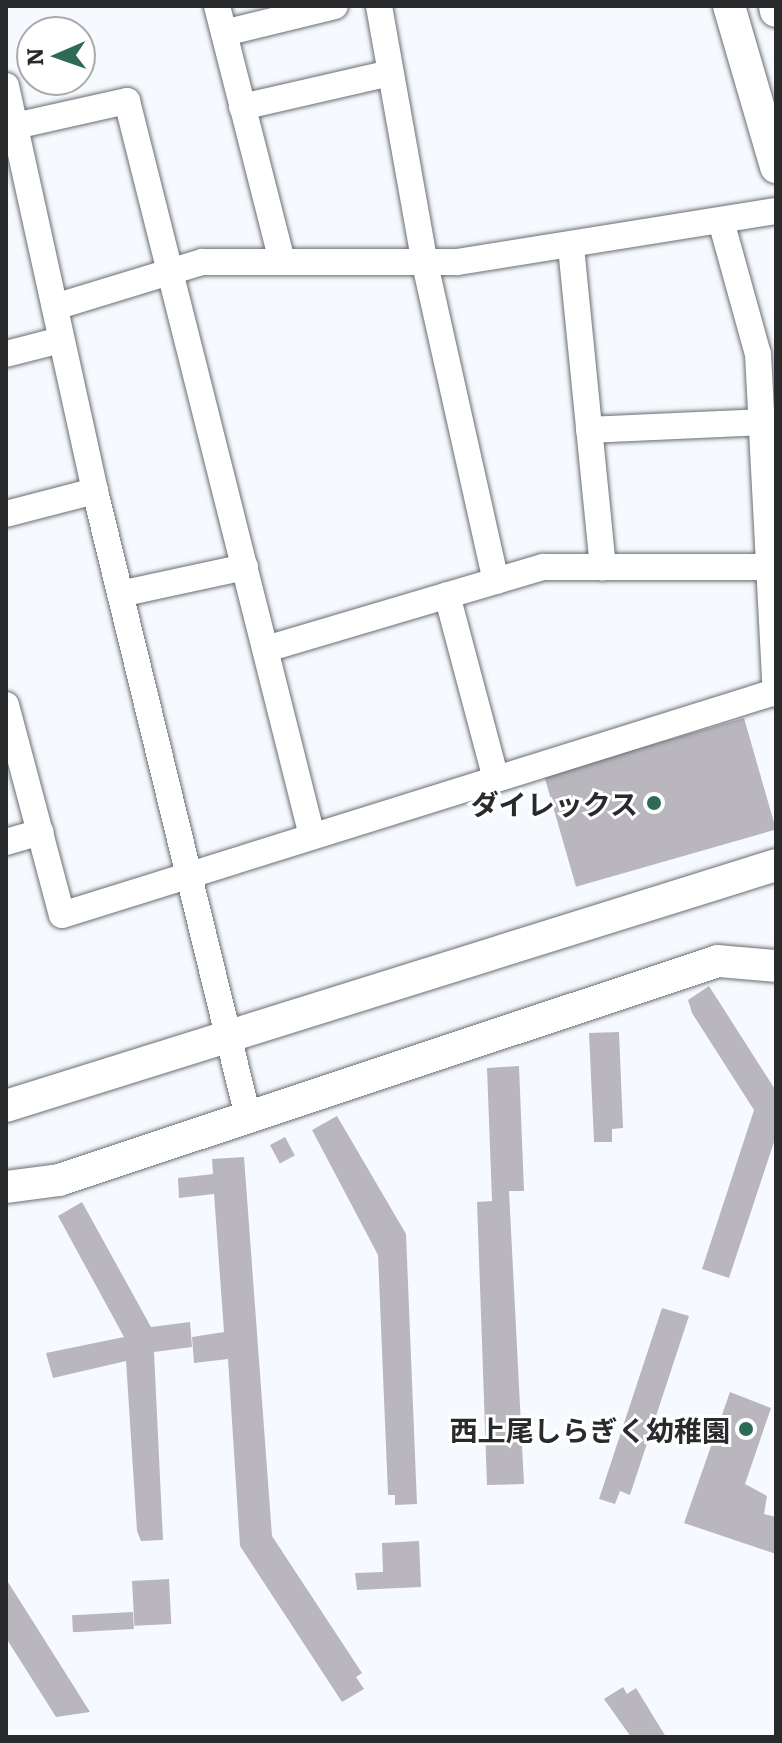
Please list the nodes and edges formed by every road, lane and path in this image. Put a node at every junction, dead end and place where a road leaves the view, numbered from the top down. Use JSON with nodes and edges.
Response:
{"nodes":[{"id":1,"x":217,"y":6,"type":"edge"},
{"id":2,"x":335,"y":6,"type":"edge"},
{"id":3,"x":379,"y":6,"type":"edge"},
{"id":4,"x":729,"y":6,"type":"edge"},
{"id":5,"x":224,"y":33,"type":"junction"},
{"id":6,"x":390,"y":73,"type":"junction"},
{"id":7,"x":6,"y":86,"type":"edge"},
{"id":8,"x":242,"y":107,"type":"junction"},
{"id":9,"x":15,"y":126,"type":"junction"},
{"id":10,"x":776,"y":167,"type":"edge"},
{"id":11,"x":16,"y":178,"type":"edge"},
{"id":12,"x":776,"y":211,"type":"edge"},
{"id":13,"x":721,"y":221,"type":"junction"},
{"id":14,"x":571,"y":247,"type":"junction"},
{"id":15,"x":281,"y":258,"type":"junction"},
{"id":16,"x":425,"y":264,"type":"junction"},
{"id":17,"x":171,"y":270,"type":"junction"},
{"id":18,"x":55,"y":307,"type":"junction"},
{"id":19,"x":61,"y":340,"type":"junction"},
{"id":20,"x":6,"y":354,"type":"edge"},
{"id":21,"x":763,"y":422,"type":"junction"},
{"id":22,"x":589,"y":430,"type":"junction"},
{"id":23,"x":772,"y":479,"type":"edge"},
{"id":24,"x":95,"y":491,"type":"junction"},
{"id":25,"x":6,"y":514,"type":"edge"},
{"id":26,"x":245,"y":567,"type":"junction"},
{"id":27,"x":603,"y":567,"type":"junction"},
{"id":28,"x":771,"y":567,"type":"junction"},
{"id":29,"x":496,"y":581,"type":"junction"},
{"id":30,"x":120,"y":594,"type":"junction"},
{"id":31,"x":447,"y":595,"type":"junction"},
{"id":32,"x":266,"y":649,"type":"junction"},
{"id":33,"x":776,"y":693,"type":"edge"},
{"id":34,"x":6,"y":705,"type":"edge"},
{"id":35,"x":496,"y":779,"type":"junction"},
{"id":36,"x":41,"y":832,"type":"junction"},
{"id":37,"x":312,"y":836,"type":"junction"},
{"id":38,"x":6,"y":842,"type":"edge"},
{"id":39,"x":776,"y":865,"type":"edge"},
{"id":40,"x":187,"y":875,"type":"junction"},
{"id":41,"x":776,"y":966,"type":"edge"},
{"id":42,"x":228,"y":1033,"type":"junction"},
{"id":43,"x":6,"y":1106,"type":"edge"},
{"id":44,"x":248,"y":1117,"type":"junction"},
{"id":45,"x":6,"y":1187,"type":"edge"}],
"edges":[{"from":1,"to":5,"type":"street"},
{"from":2,"to":5,"type":"street"},
{"from":3,"to":6,"type":"street"},
{"from":4,"to":10,"type":"street"},
{"from":5,"to":8,"type":"street"},
{"from":6,"to":8,"type":"street"},
{"from":6,"to":16,"type":"street"},
{"from":7,"to":9,"type":"street"},
{"from":8,"to":15,"type":"street"},
{"from":9,"to":11,"type":"street"},
{"from":9,"to":17,"type":"street"},
{"from":11,"to":18,"type":"street"},
{"from":12,"to":13,"type":"street"},
{"from":13,"to":14,"type":"street"},
{"from":13,"to":21,"type":"street"},
{"from":14,"to":16,"type":"street"},
{"from":14,"to":22,"type":"street"},
{"from":15,"to":16,"type":"street"},
{"from":15,"to":17,"type":"street"},
{"from":16,"to":29,"type":"street"},
{"from":17,"to":18,"type":"street"},
{"from":17,"to":26,"type":"street"},
{"from":18,"to":19,"type":"street"},
{"from":19,"to":20,"type":"street"},
{"from":19,"to":24,"type":"street"},
{"from":21,"to":22,"type":"street"},
{"from":21,"to":23,"type":"street"},
{"from":22,"to":27,"type":"street"},
{"from":23,"to":28,"type":"street"},
{"from":24,"to":25,"type":"street"},
{"from":24,"to":30,"type":"street"},
{"from":26,"to":30,"type":"street"},
{"from":26,"to":32,"type":"street"},
{"from":27,"to":28,"type":"street"},
{"from":27,"to":29,"type":"street"},
{"from":28,"to":33,"type":"street"},
{"from":29,"to":31,"type":"street"},
{"from":30,"to":40,"type":"street"},
{"from":31,"to":32,"type":"street"},
{"from":31,"to":35,"type":"street"},
{"from":32,"to":37,"type":"street"},
{"from":33,"to":35,"type":"street"},
{"from":34,"to":36,"type":"street"},
{"from":35,"to":37,"type":"street"},
{"from":36,"to":38,"type":"street"},
{"from":36,"to":40,"type":"street"},
{"from":37,"to":40,"type":"street"},
{"from":39,"to":42,"type":"street"},
{"from":40,"to":42,"type":"street"},
{"from":41,"to":44,"type":"street"},
{"from":42,"to":43,"type":"street"},
{"from":42,"to":44,"type":"street"},
{"from":44,"to":45,"type":"street"}]}
